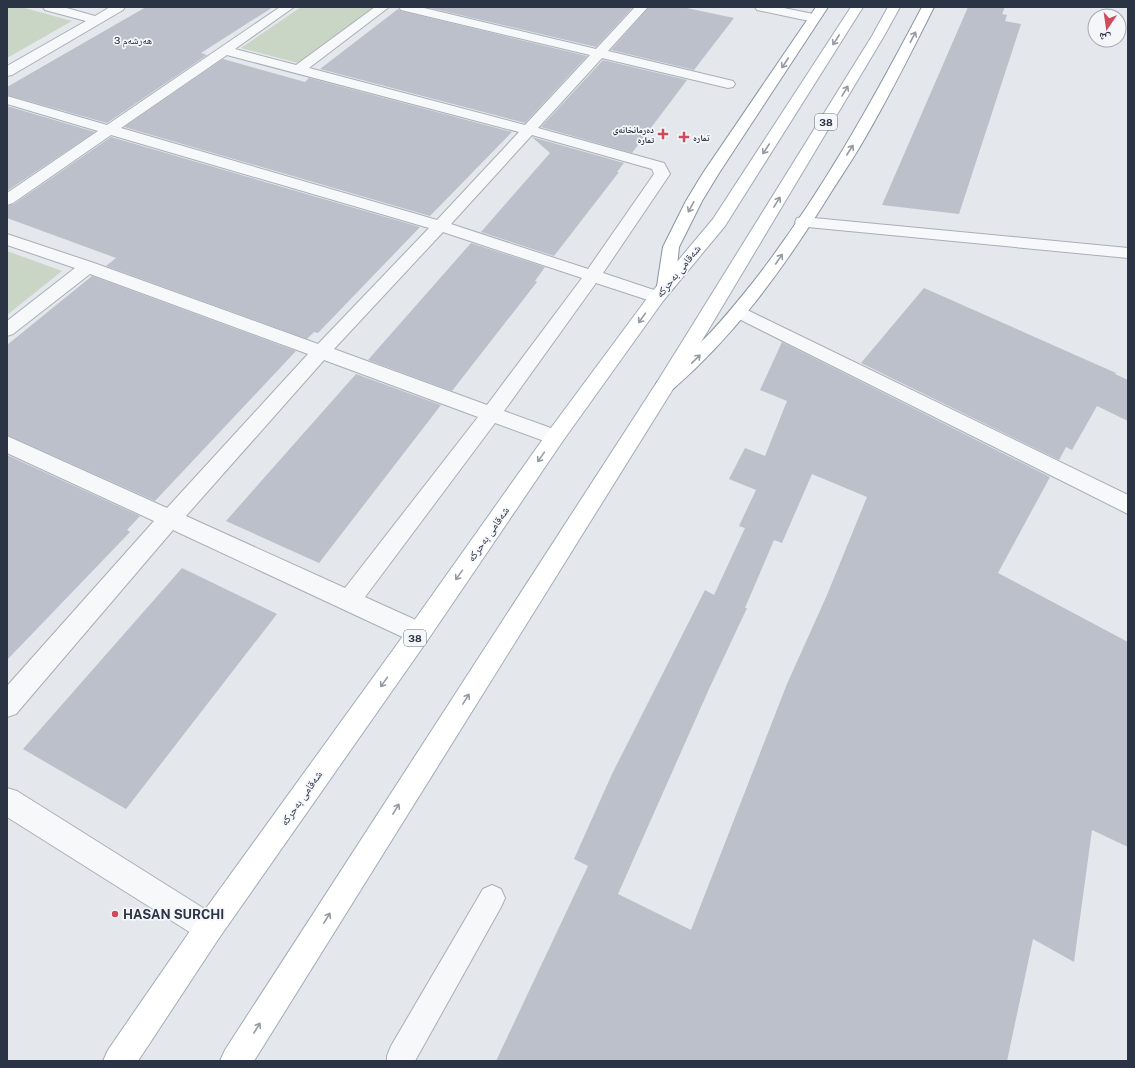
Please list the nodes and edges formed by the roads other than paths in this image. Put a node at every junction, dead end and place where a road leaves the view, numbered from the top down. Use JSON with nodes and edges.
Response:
{"nodes":[{"id":1,"x":49,"y":7,"type":"edge"},
{"id":2,"x":119,"y":7,"type":"edge"},
{"id":3,"x":288,"y":7,"type":"edge"},
{"id":4,"x":383,"y":7,"type":"edge"},
{"id":5,"x":405,"y":7,"type":"edge"},
{"id":6,"x":642,"y":7,"type":"edge"},
{"id":7,"x":761,"y":7,"type":"edge"},
{"id":8,"x":857,"y":7,"type":"edge"},
{"id":9,"x":894,"y":7,"type":"edge"},
{"id":10,"x":928,"y":7,"type":"edge"},
{"id":11,"x":818,"y":13,"type":"edge"},
{"id":12,"x":97,"y":20,"type":"junction"},
{"id":13,"x":224,"y":50,"type":"junction"},
{"id":14,"x":599,"y":52,"type":"junction"},
{"id":15,"x":299,"y":69,"type":"junction"},
{"id":16,"x":7,"y":72,"type":"edge"},
{"id":17,"x":728,"y":84,"type":"dead end"},
{"id":18,"x":7,"y":100,"type":"edge"},
{"id":19,"x":110,"y":129,"type":"junction"},
{"id":20,"x":529,"y":130,"type":"junction"},
{"id":21,"x":7,"y":200,"type":"edge"},
{"id":22,"x":803,"y":222,"type":"junction"},
{"id":23,"x":440,"y":226,"type":"junction"},
{"id":24,"x":7,"y":239,"type":"edge"},
{"id":25,"x":1128,"y":253,"type":"edge"},
{"id":26,"x":88,"y":267,"type":"junction"},
{"id":27,"x":592,"y":277,"type":"junction"},
{"id":28,"x":662,"y":292,"type":"junction"},
{"id":29,"x":739,"y":312,"type":"junction"},
{"id":30,"x":7,"y":330,"type":"edge"},
{"id":31,"x":320,"y":353,"type":"junction"},
{"id":32,"x":666,"y":384,"type":"junction"},
{"id":33,"x":491,"y":414,"type":"junction"},
{"id":34,"x":555,"y":437,"type":"junction"},
{"id":35,"x":7,"y":444,"type":"edge"},
{"id":36,"x":1128,"y":505,"type":"edge"},
{"id":37,"x":170,"y":519,"type":"junction"},
{"id":38,"x":349,"y":600,"type":"junction"},
{"id":39,"x":419,"y":633,"type":"junction"},
{"id":40,"x":7,"y":705,"type":"edge"},
{"id":41,"x":7,"y":801,"type":"edge"},
{"id":42,"x":492,"y":898,"type":"dead end"},
{"id":43,"x":208,"y":928,"type":"junction"},
{"id":44,"x":119,"y":1061,"type":"edge"},
{"id":45,"x":236,"y":1061,"type":"edge"},
{"id":46,"x":401,"y":1061,"type":"edge"}],
"edges":[{"from":1,"to":12,"type":"street"},
{"from":2,"to":12,"type":"street"},
{"from":3,"to":13,"type":"street"},
{"from":4,"to":15,"type":"street"},
{"from":5,"to":14,"type":"street"},
{"from":6,"to":14,"type":"street"},
{"from":7,"to":11,"type":"street"},
{"from":8,"to":28,"type":"main road","name":"شەقامی بەحرکە","number":"38","one_way":true},
{"from":32,"to":9,"type":"main road","number":"38","one_way":true},
{"from":22,"to":10,"type":"main road","one_way":true},
{"from":11,"to":28,"type":"main road","one_way":true},
{"from":12,"to":16,"type":"street"},
{"from":13,"to":15,"type":"street"},
{"from":13,"to":19,"type":"street"},
{"from":14,"to":17,"type":"street"},
{"from":14,"to":20,"type":"street"},
{"from":15,"to":20,"type":"street"},
{"from":18,"to":19,"type":"street"},
{"from":19,"to":21,"type":"street"},
{"from":19,"to":23,"type":"street"},
{"from":20,"to":23,"type":"street"},
{"from":20,"to":27,"type":"street"},
{"from":22,"to":25,"type":"street"},
{"from":29,"to":22,"type":"main road","one_way":true},
{"from":23,"to":27,"type":"street"},
{"from":23,"to":31,"type":"street"},
{"from":24,"to":26,"type":"street"},
{"from":26,"to":30,"type":"street"},
{"from":26,"to":31,"type":"street"},
{"from":27,"to":28,"type":"street"},
{"from":27,"to":33,"type":"street"},
{"from":28,"to":34,"type":"main road","name":"شەقامی بەحرکە","number":"38","one_way":true},
{"from":32,"to":29,"type":"main road","one_way":true},
{"from":29,"to":36,"type":"street"},
{"from":31,"to":33,"type":"street"},
{"from":31,"to":37,"type":"street"},
{"from":45,"to":32,"type":"main road","number":"38","one_way":true},
{"from":33,"to":34,"type":"street"},
{"from":33,"to":38,"type":"street"},
{"from":34,"to":39,"type":"main road","name":"شەقامی بەحرکە","number":"38","one_way":true},
{"from":35,"to":37,"type":"street"},
{"from":37,"to":38,"type":"street"},
{"from":37,"to":40,"type":"street"},
{"from":38,"to":39,"type":"street"},
{"from":39,"to":43,"type":"main road","name":"شەقامی بەحرکە","number":"38","one_way":true},
{"from":41,"to":43,"type":"street"},
{"from":42,"to":46,"type":"lane"},
{"from":43,"to":44,"type":"main road","name":"شەقامی بەحرکە","number":"38"}]}
